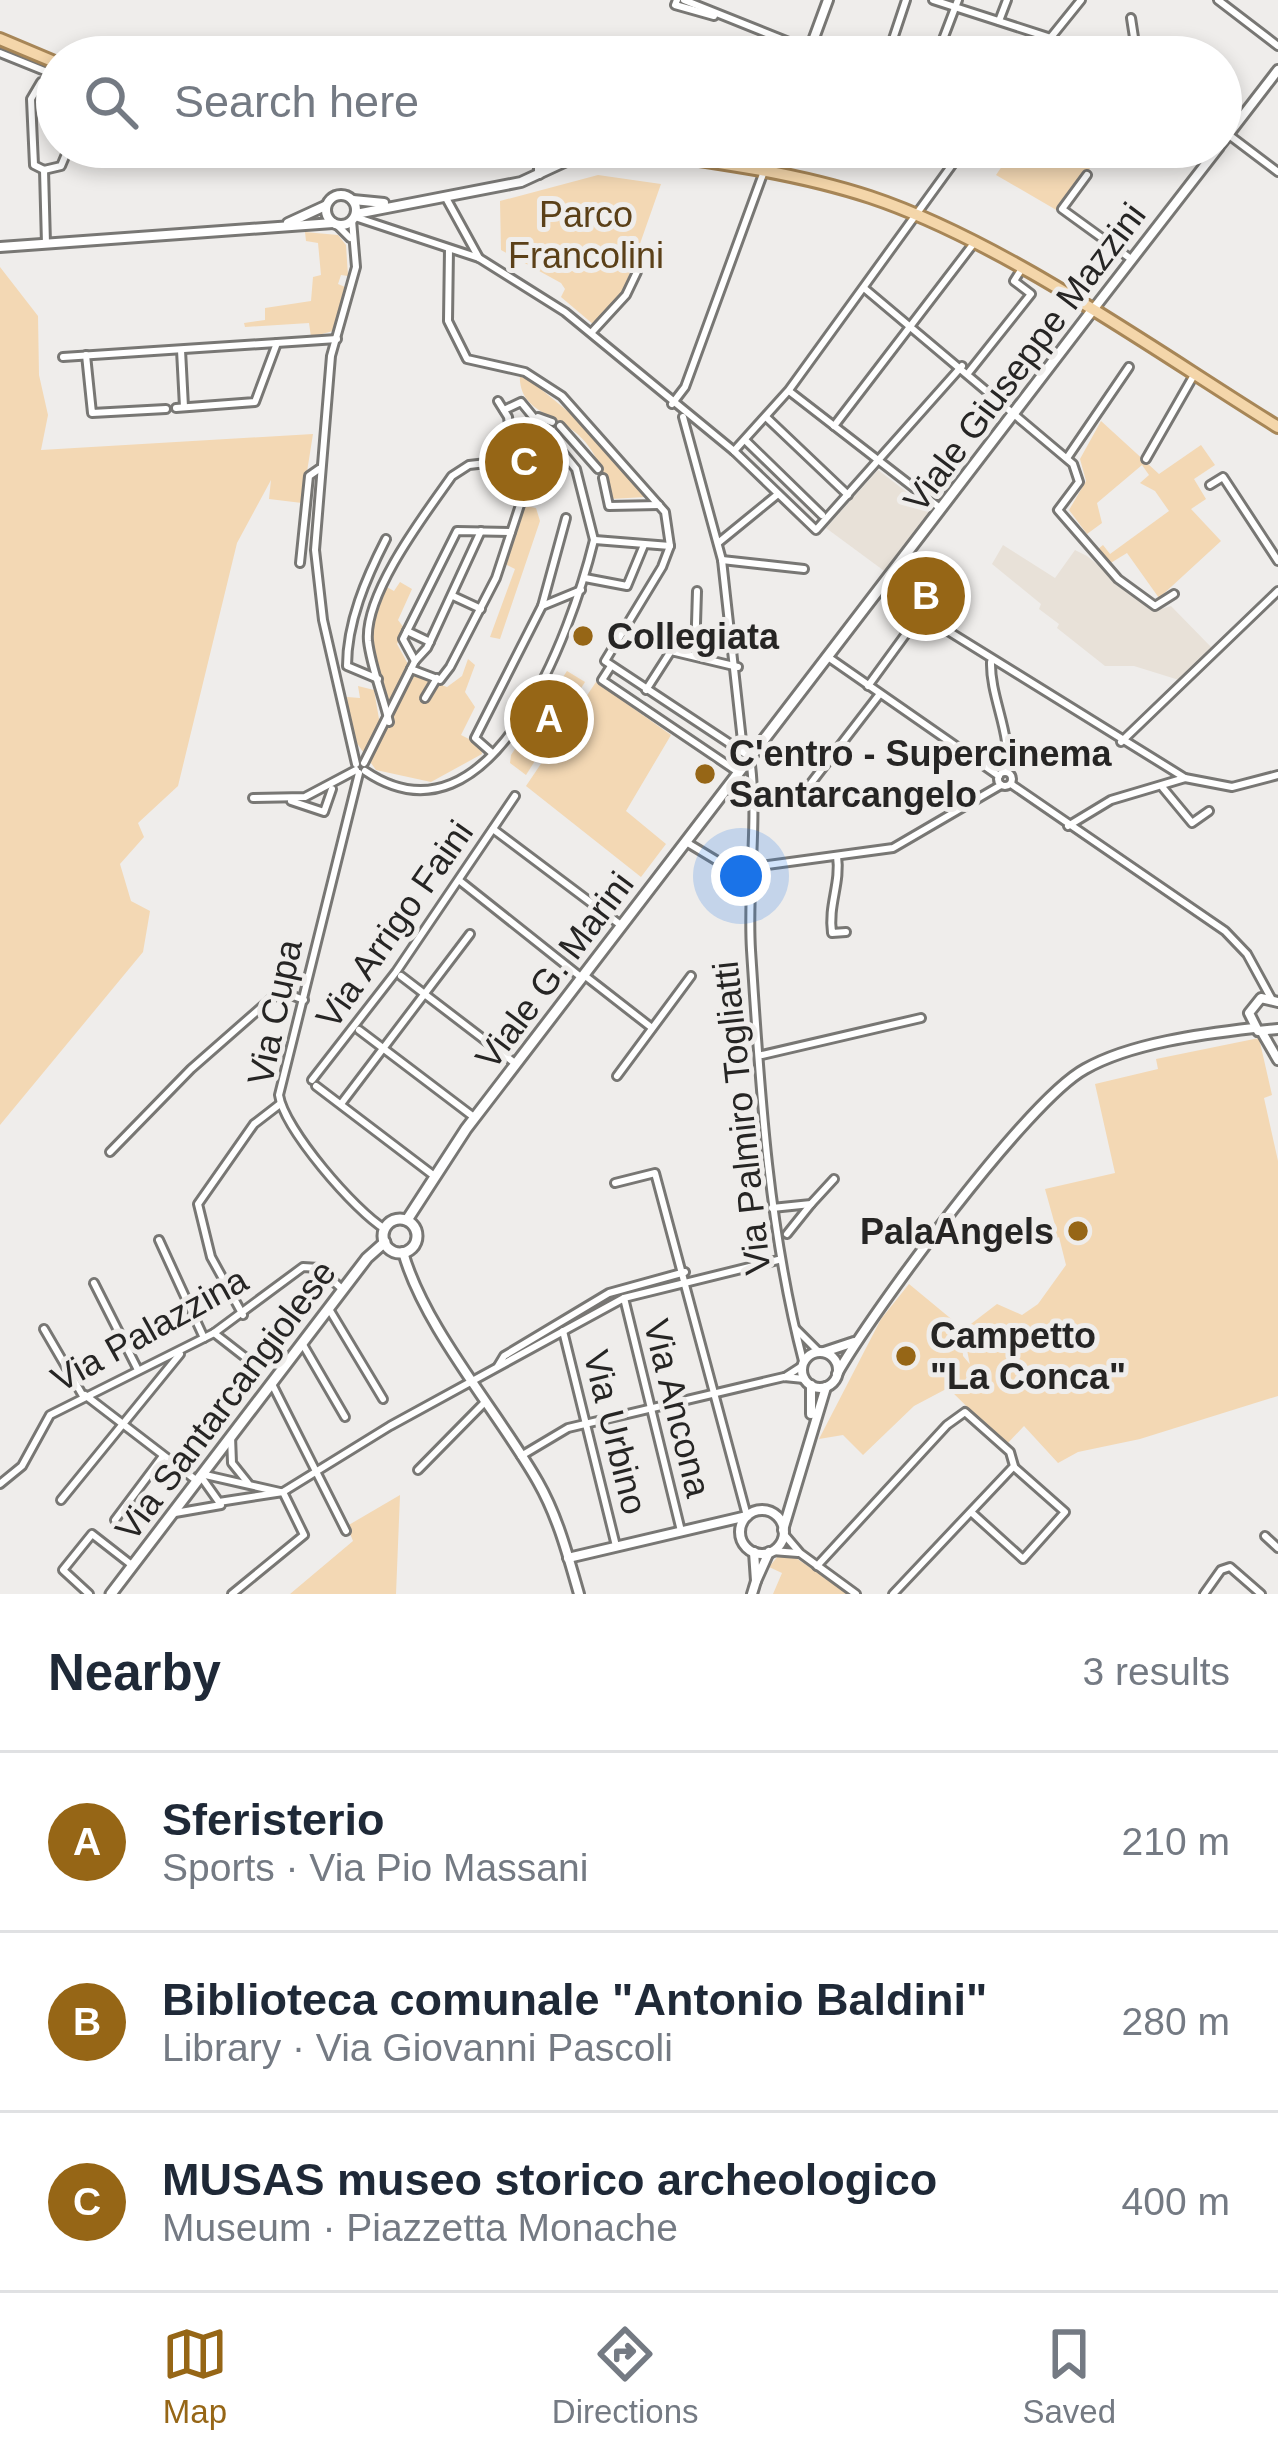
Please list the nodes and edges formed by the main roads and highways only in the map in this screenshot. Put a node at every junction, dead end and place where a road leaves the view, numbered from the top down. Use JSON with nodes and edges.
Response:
{"nodes":[{"id":1,"x":0,"y":39,"type":"edge"},
{"id":2,"x":36,"y":55,"type":"edge"},
{"id":3,"x":727,"y":168,"type":"edge"},
{"id":4,"x":1091,"y":312,"type":"junction"},
{"id":5,"x":1278,"y":427,"type":"edge"},
{"id":6,"x":746,"y":754,"type":"joint"},
{"id":7,"x":407,"y":1220,"type":"junction"},
{"id":8,"x":385,"y":1243,"type":"junction"},
{"id":9,"x":111,"y":1594,"type":"edge"}],
"edges":[{"from":1,"to":2,"type":"main road"},
{"from":3,"to":4,"type":"main road"},
{"from":4,"to":5,"type":"main road"},
{"from":4,"to":6,"type":"main road","name":"Viale Giuseppe Mazzini"},
{"from":6,"to":7,"type":"main road","name":"Viale G. Marini"},
{"from":7,"to":8,"type":"main road"},
{"from":7,"to":8,"type":"main road"},
{"from":8,"to":9,"type":"main road","name":"Via Santarcangiolese"}]}
